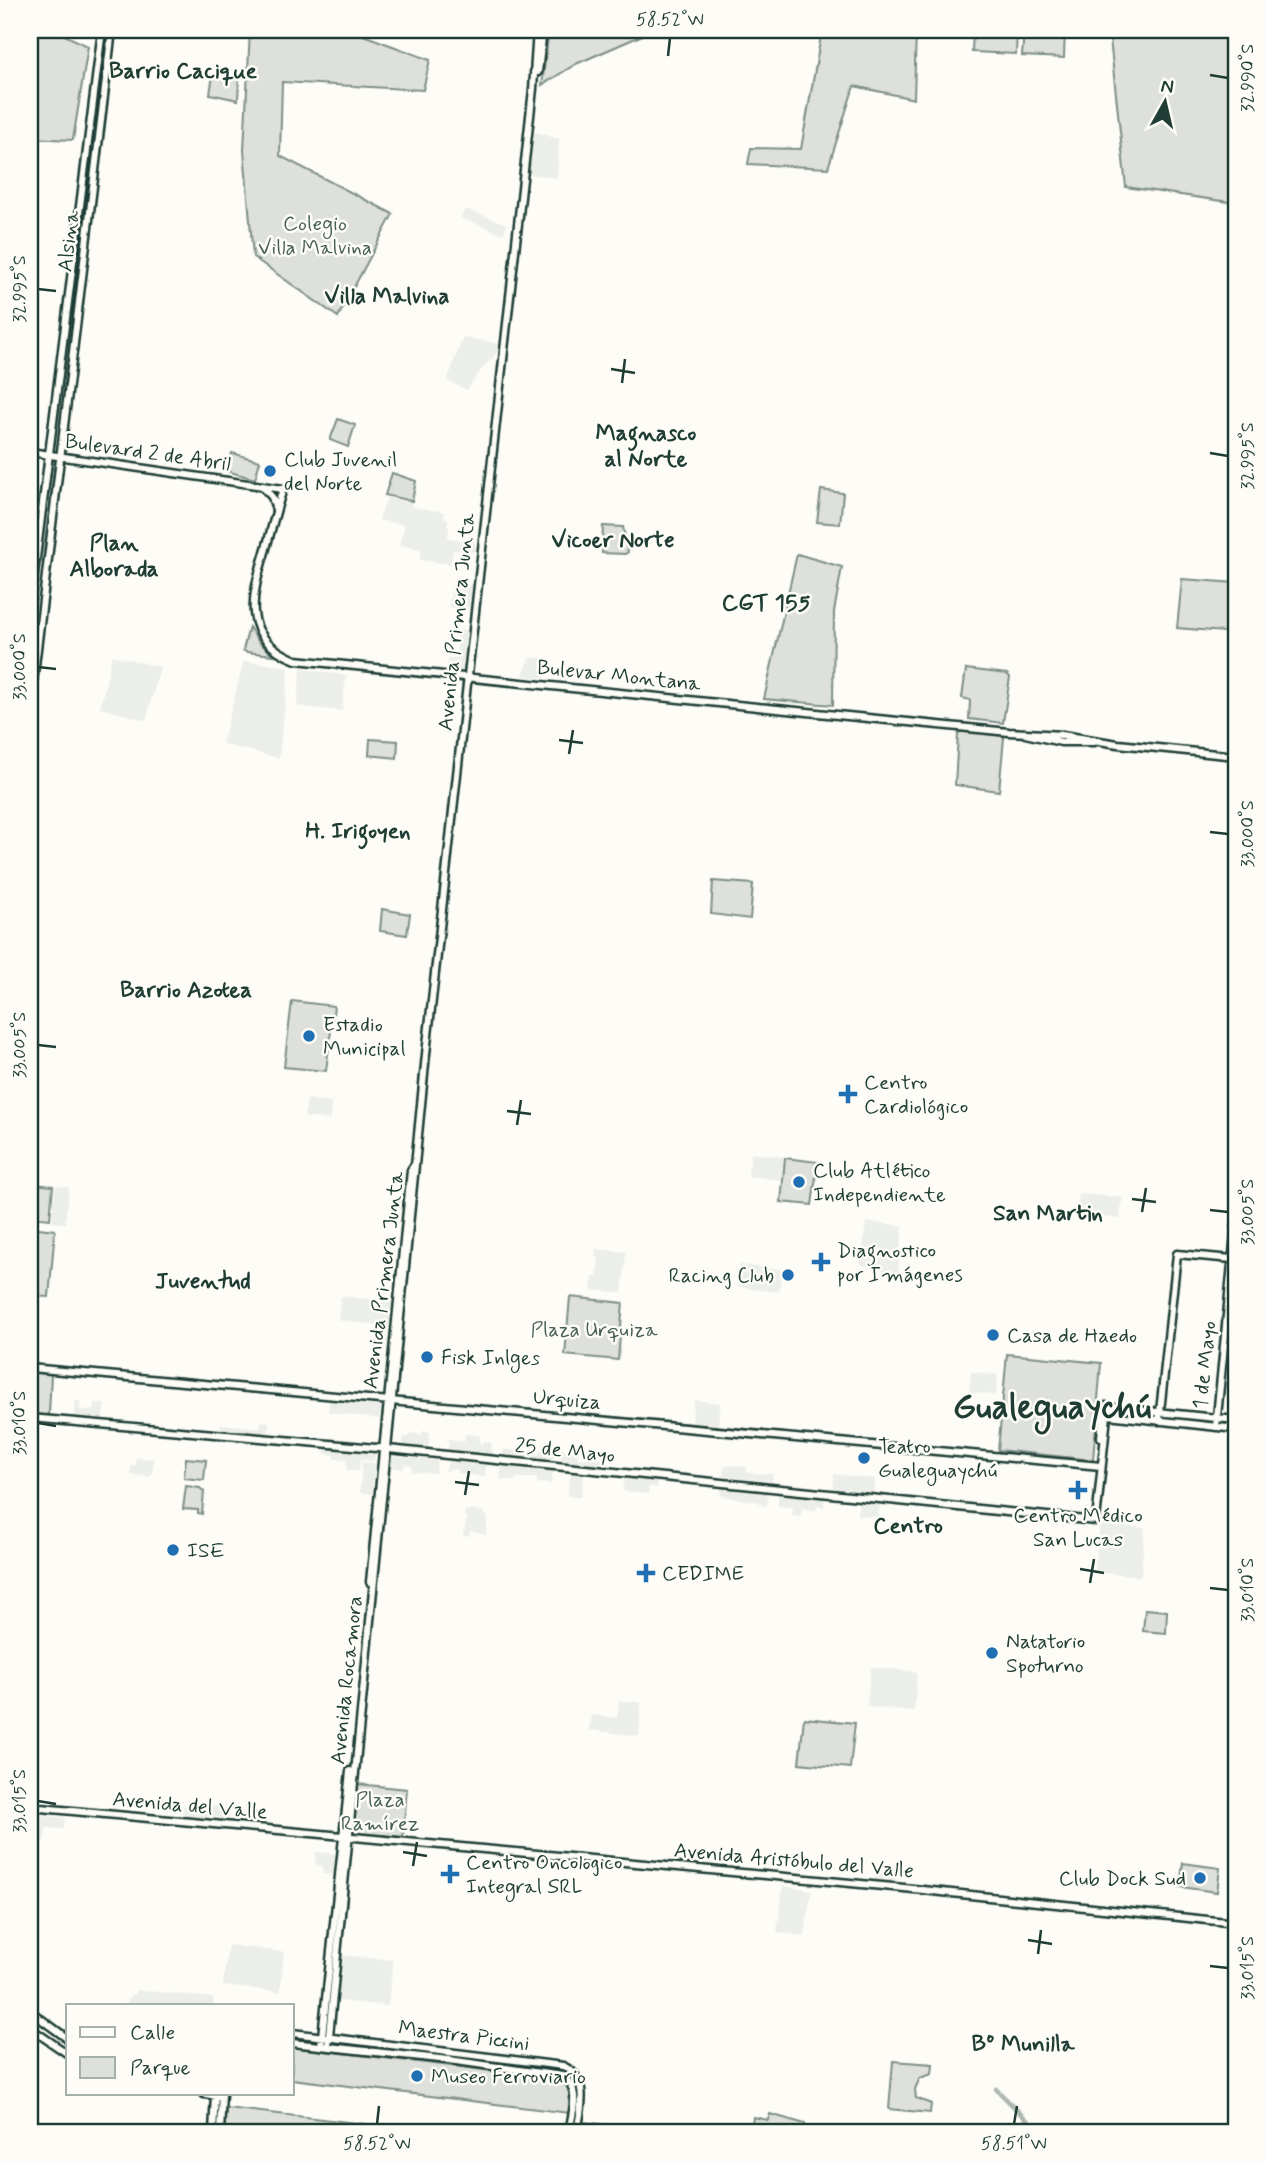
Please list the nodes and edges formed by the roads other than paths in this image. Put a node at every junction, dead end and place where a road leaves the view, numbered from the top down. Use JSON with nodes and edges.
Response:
{"nodes":[{"id":1,"x":102,"y":30,"type":"edge"},
{"id":2,"x":111,"y":30,"type":"edge"},
{"id":3,"x":537,"y":30,"type":"edge"},
{"id":4,"x":543,"y":30,"type":"edge"},
{"id":5,"x":534,"y":84,"type":"junction"},
{"id":6,"x":30,"y":452,"type":"edge"},
{"id":7,"x":48,"y":455,"type":"junction"},
{"id":8,"x":59,"y":456,"type":"junction"},
{"id":9,"x":252,"y":602,"type":"joint"},
{"id":10,"x":30,"y":606,"type":"edge"},
{"id":11,"x":467,"y":677,"type":"junction"},
{"id":12,"x":30,"y":707,"type":"edge"},
{"id":13,"x":1236,"y":757,"type":"edge"},
{"id":14,"x":1236,"y":1223,"type":"edge"},
{"id":15,"x":1232,"y":1259,"type":"junction"},
{"id":16,"x":30,"y":1368,"type":"edge"},
{"id":17,"x":390,"y":1400,"type":"junction"},
{"id":18,"x":1160,"y":1412,"type":"junction"},
{"id":19,"x":1106,"y":1413,"type":"junction"},
{"id":20,"x":30,"y":1418,"type":"edge"},
{"id":21,"x":1216,"y":1418,"type":"junction"},
{"id":22,"x":1236,"y":1420,"type":"edge"},
{"id":23,"x":1159,"y":1421,"type":"junction"},
{"id":24,"x":1216,"y":1427,"type":"junction"},
{"id":25,"x":1236,"y":1429,"type":"edge"},
{"id":26,"x":385,"y":1449,"type":"junction"},
{"id":27,"x":1090,"y":1464,"type":"junction"},
{"id":28,"x":1101,"y":1465,"type":"junction"},
{"id":29,"x":30,"y":1807,"type":"edge"},
{"id":30,"x":345,"y":1836,"type":"junction"},
{"id":31,"x":1236,"y":1923,"type":"edge"},
{"id":32,"x":30,"y":2011,"type":"edge"},
{"id":33,"x":30,"y":2028,"type":"edge"},
{"id":34,"x":294,"y":2033,"type":"edge"},
{"id":35,"x":325,"y":2037,"type":"junction"},
{"id":36,"x":66,"y":2038,"type":"edge"},
{"id":37,"x":294,"y":2043,"type":"edge"},
{"id":38,"x":324,"y":2046,"type":"junction"},
{"id":39,"x":66,"y":2053,"type":"edge"},
{"id":40,"x":218,"y":2096,"type":"edge"},
{"id":41,"x":218,"y":2096,"type":"edge"},
{"id":42,"x":574,"y":2129,"type":"edge"},
{"id":43,"x":213,"y":2132,"type":"edge"},
{"id":44,"x":220,"y":2132,"type":"edge"},
{"id":45,"x":626,"y":2132,"type":"edge"}],
"edges":[{"from":1,"to":7,"type":"main road","name":"Alsina"},
{"from":2,"to":8,"type":"main road","name":"Alsina"},
{"from":3,"to":5,"type":"main road"},
{"from":4,"to":5,"type":"main road"},
{"from":5,"to":11,"type":"main road","name":"Avenida Primera Junta"},
{"from":6,"to":7,"type":"main road","name":"Bulevard 2 de Abril"},
{"from":7,"to":8,"type":"main road","name":"Bulevard 2 de Abril"},
{"from":7,"to":10,"type":"main road","name":"Alsina"},
{"from":8,"to":9,"type":"main road","name":"Bulevard 2 de Abril"},
{"from":8,"to":12,"type":"main road","name":"Alsina"},
{"from":9,"to":11,"type":"main road","name":"Bulevar Montana"},
{"from":11,"to":13,"type":"main road","name":"Bulevar Montana"},
{"from":11,"to":17,"type":"main road","name":"Avenida Primera Junta"},
{"from":14,"to":15,"type":"main road","name":"1 de Mayo"},
{"from":15,"to":18,"type":"main road"},
{"from":15,"to":21,"type":"main road","name":"1 de Mayo"},
{"from":16,"to":17,"type":"main road","name":"Urquiza"},
{"from":17,"to":26,"type":"main road","name":"Avenida Rocamora"},
{"from":17,"to":27,"type":"main road","name":"Urquiza"},
{"from":18,"to":19,"type":"main road"},
{"from":18,"to":21,"type":"main road"},
{"from":18,"to":23,"type":"main road"},
{"from":19,"to":23,"type":"main road"},
{"from":19,"to":27,"type":"main road"},
{"from":19,"to":28,"type":"main road"},
{"from":20,"to":26,"type":"main road","name":"25 de Mayo"},
{"from":21,"to":22,"type":"main road"},
{"from":21,"to":24,"type":"main road","name":"1 de Mayo"},
{"from":23,"to":24,"type":"main road"},
{"from":24,"to":25,"type":"main road"},
{"from":26,"to":28,"type":"main road","name":"25 de Mayo"},
{"from":26,"to":30,"type":"main road","name":"Avenida Rocamora"},
{"from":27,"to":28,"type":"main road","name":"Urquiza"},
{"from":29,"to":30,"type":"main road","name":"Avenida del Valle"},
{"from":30,"to":31,"type":"main road","name":"Avenida Aristóbulo del Valle"},
{"from":30,"to":35,"type":"main road","name":"Avenida Rocamora"},
{"from":32,"to":36,"type":"main road"},
{"from":33,"to":39,"type":"main road"},
{"from":34,"to":35,"type":"main road","name":"Maestra Piccini"},
{"from":35,"to":38,"type":"main road","name":"Avenida Rocamora"},
{"from":35,"to":42,"type":"main road","name":"Maestra Piccini"},
{"from":37,"to":38,"type":"main road","name":"Maestra Piccini"},
{"from":38,"to":42,"type":"main road","name":"Maestra Piccini"},
{"from":40,"to":43,"type":"main road"},
{"from":41,"to":44,"type":"main road"},
{"from":42,"to":45,"type":"main road"}]}
